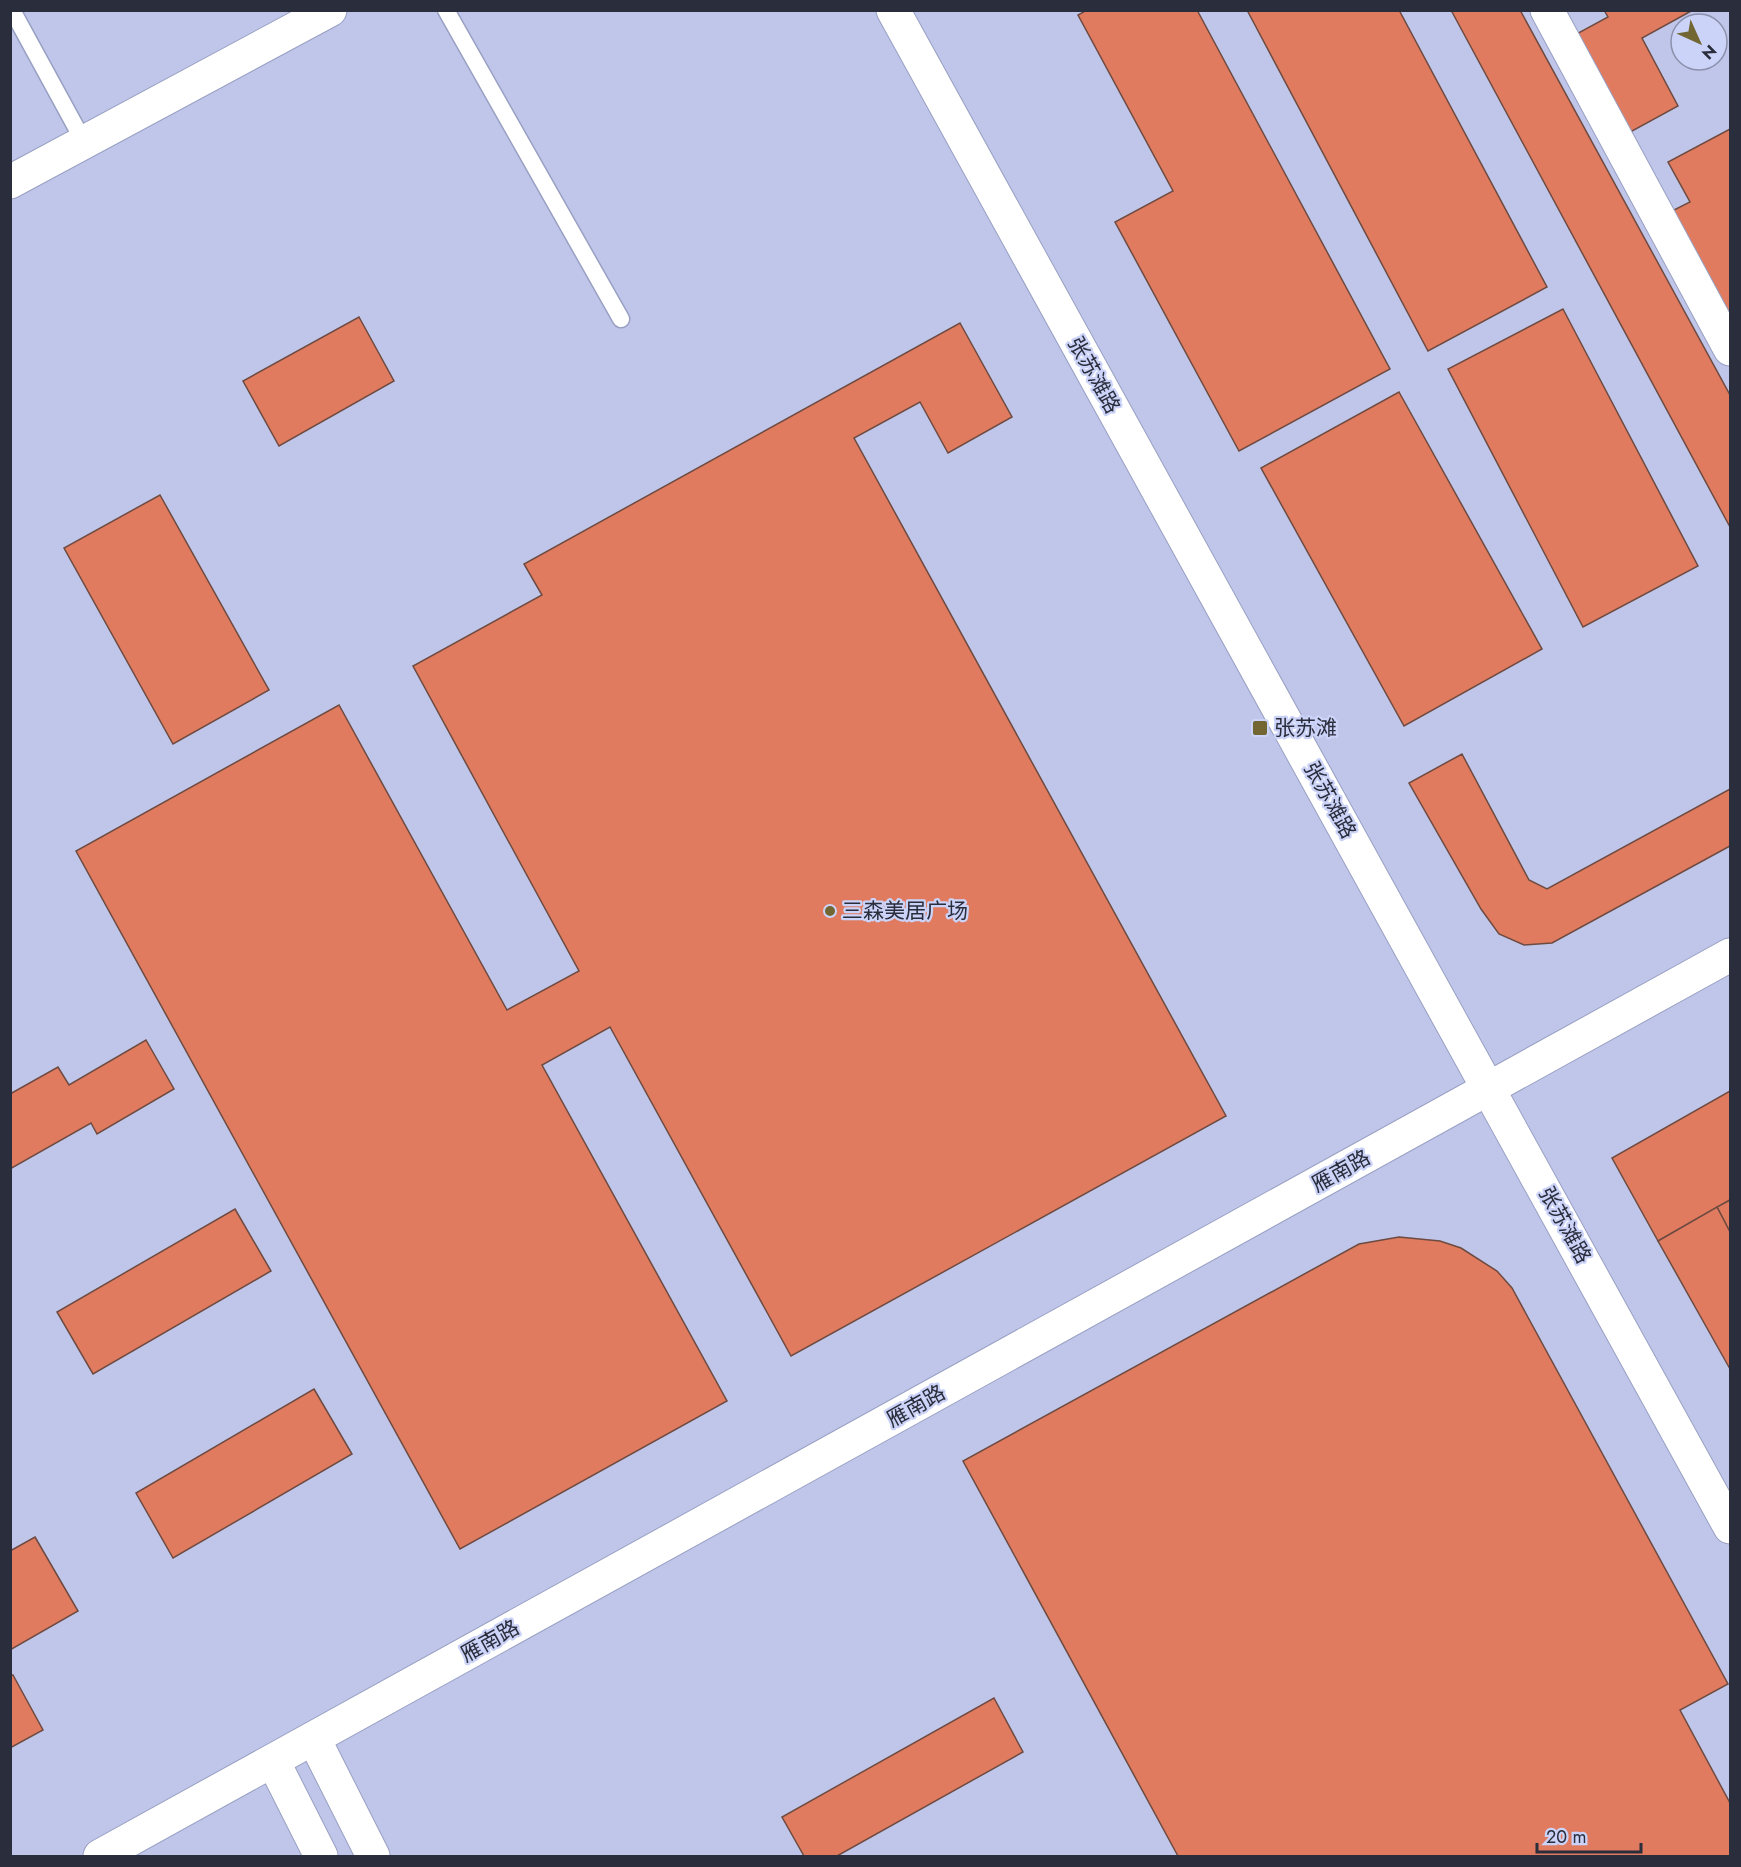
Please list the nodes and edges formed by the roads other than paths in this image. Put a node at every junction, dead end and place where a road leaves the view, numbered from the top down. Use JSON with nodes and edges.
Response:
{"nodes":[{"id":1,"x":12,"y":10,"type":"edge"},
{"id":2,"x":446,"y":10,"type":"edge"},
{"id":3,"x":893,"y":10,"type":"edge"},
{"id":4,"x":1547,"y":10,"type":"edge"},
{"id":5,"x":315,"y":14,"type":"edge"},
{"id":6,"x":84,"y":142,"type":"junction"},
{"id":7,"x":10,"y":182,"type":"edge"},
{"id":8,"x":621,"y":319,"type":"dead end"},
{"id":9,"x":1731,"y":349,"type":"edge"},
{"id":10,"x":1731,"y":955,"type":"edge"},
{"id":11,"x":1490,"y":1089,"type":"junction"},
{"id":12,"x":1731,"y":1527,"type":"edge"},
{"id":13,"x":314,"y":1738,"type":"junction"},
{"id":14,"x":273,"y":1761,"type":"junction"},
{"id":15,"x":100,"y":1857,"type":"edge"},
{"id":16,"x":321,"y":1857,"type":"edge"},
{"id":17,"x":373,"y":1857,"type":"edge"}],
"edges":[{"from":1,"to":6,"type":"lane"},
{"from":2,"to":8,"type":"lane"},
{"from":3,"to":11,"type":"main road","name":"张苏滩路"},
{"from":4,"to":9,"type":"main road"},
{"from":5,"to":6,"type":"main road"},
{"from":6,"to":7,"type":"main road"},
{"from":10,"to":11,"type":"main road","name":"雁南路"},
{"from":11,"to":12,"type":"main road","name":"张苏滩路"},
{"from":11,"to":13,"type":"main road","name":"雁南路"},
{"from":13,"to":14,"type":"main road","name":"雁南路"},
{"from":13,"to":17,"type":"main road"},
{"from":14,"to":15,"type":"main road","name":"雁南路"},
{"from":14,"to":16,"type":"main road"}]}
